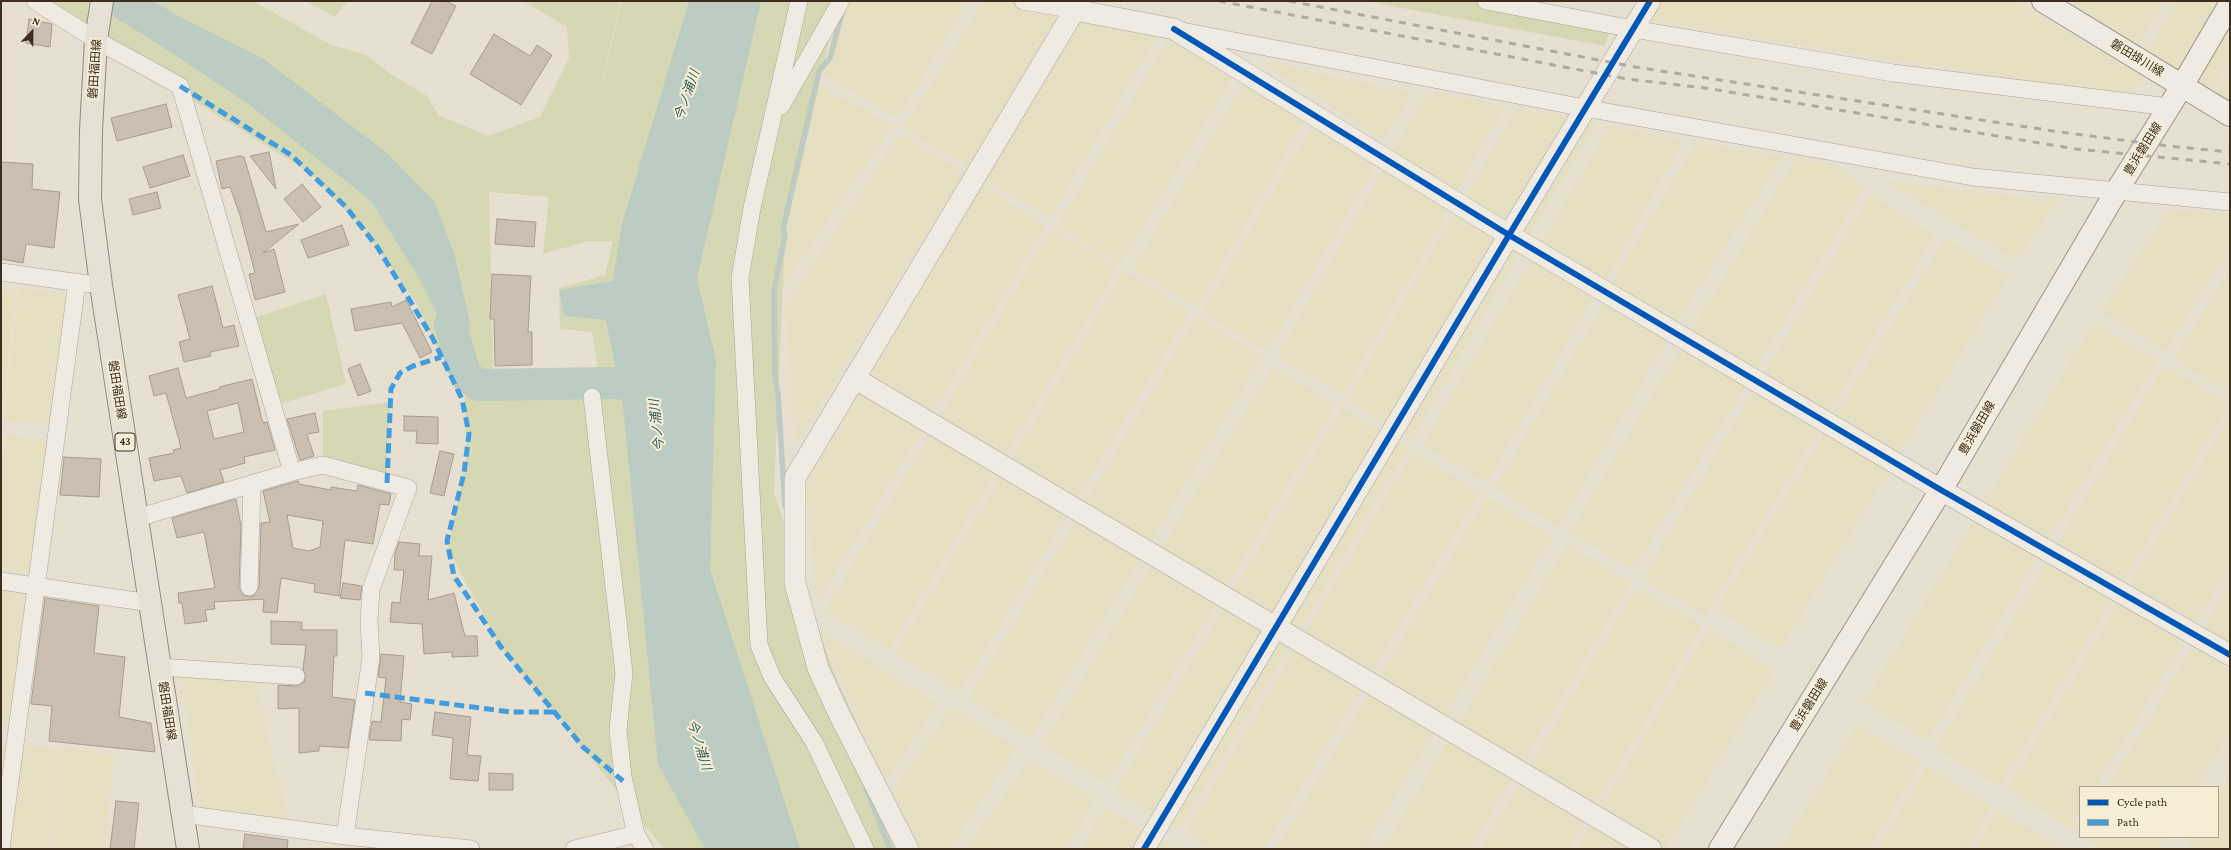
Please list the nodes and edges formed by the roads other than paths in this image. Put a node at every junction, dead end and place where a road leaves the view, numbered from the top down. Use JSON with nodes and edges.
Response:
{"nodes":[{"id":1,"x":34,"y":1,"type":"edge"},
{"id":2,"x":102,"y":1,"type":"edge"},
{"id":3,"x":799,"y":1,"type":"edge"},
{"id":4,"x":841,"y":1,"type":"edge"},
{"id":5,"x":1022,"y":1,"type":"edge"},
{"id":6,"x":1486,"y":1,"type":"edge"},
{"id":7,"x":1650,"y":1,"type":"edge"},
{"id":8,"x":2043,"y":1,"type":"edge"},
{"id":9,"x":2230,"y":4,"type":"edge"},
{"id":10,"x":1078,"y":6,"type":"edge"},
{"id":11,"x":1174,"y":29,"type":"junction"},
{"id":12,"x":1633,"y":29,"type":"junction"},
{"id":13,"x":97,"y":37,"type":"junction"},
{"id":14,"x":2182,"y":86,"type":"junction"},
{"id":15,"x":2169,"y":106,"type":"junction"},
{"id":16,"x":1585,"y":108,"type":"junction"},
{"id":17,"x":2230,"y":115,"type":"edge"},
{"id":18,"x":773,"y":120,"type":"junction"},
{"id":19,"x":2116,"y":192,"type":"junction"},
{"id":20,"x":2230,"y":202,"type":"edge"},
{"id":21,"x":1509,"y":235,"type":"junction"},
{"id":22,"x":1,"y":272,"type":"edge"},
{"id":23,"x":77,"y":282,"type":"junction"},
{"id":24,"x":101,"y":285,"type":"junction"},
{"id":25,"x":854,"y":378,"type":"junction"},
{"id":26,"x":592,"y":397,"type":"dead end"},
{"id":27,"x":292,"y":472,"type":"junction"},
{"id":28,"x":252,"y":484,"type":"junction"},
{"id":29,"x":1941,"y":490,"type":"junction"},
{"id":30,"x":137,"y":518,"type":"junction"},
{"id":31,"x":1,"y":581,"type":"edge"},
{"id":32,"x":35,"y":586,"type":"junction"},
{"id":33,"x":249,"y":587,"type":"dead end"},
{"id":34,"x":150,"y":603,"type":"junction"},
{"id":35,"x":1277,"y":627,"type":"junction"},
{"id":36,"x":2230,"y":655,"type":"edge"},
{"id":37,"x":160,"y":667,"type":"junction"},
{"id":38,"x":296,"y":676,"type":"dead end"},
{"id":39,"x":182,"y":814,"type":"junction"},
{"id":40,"x":636,"y":834,"type":"junction"},
{"id":41,"x":345,"y":836,"type":"junction"},
{"id":42,"x":1,"y":849,"type":"edge"},
{"id":43,"x":188,"y":849,"type":"edge"},
{"id":44,"x":471,"y":849,"type":"edge"},
{"id":45,"x":574,"y":849,"type":"edge"},
{"id":46,"x":645,"y":849,"type":"edge"},
{"id":47,"x":865,"y":849,"type":"edge"},
{"id":48,"x":908,"y":849,"type":"edge"},
{"id":49,"x":1144,"y":849,"type":"edge"},
{"id":50,"x":1651,"y":849,"type":"edge"},
{"id":51,"x":1720,"y":849,"type":"edge"}],
"edges":[{"from":1,"to":13,"type":"street"},
{"from":2,"to":13,"type":"main road","name":"磐田福田線","number":"43"},
{"from":3,"to":18,"type":"street"},
{"from":4,"to":18,"type":"street"},
{"from":5,"to":10,"type":"street"},
{"from":6,"to":12,"type":"street"},
{"from":7,"to":12,"type":"street"},
{"from":8,"to":14,"type":"main road","name":"磐田掛川線"},
{"from":9,"to":14,"type":"main road","name":"豊浜磐田線"},
{"from":10,"to":11,"type":"street"},
{"from":10,"to":25,"type":"street"},
{"from":11,"to":16,"type":"street"},
{"from":11,"to":21,"type":"street"},
{"from":12,"to":15,"type":"street"},
{"from":12,"to":16,"type":"street"},
{"from":13,"to":24,"type":"main road","name":"磐田福田線","number":"43"},
{"from":13,"to":27,"type":"street"},
{"from":14,"to":15,"type":"main road","name":"豊浜磐田線"},
{"from":14,"to":17,"type":"main road","name":"磐田掛川線"},
{"from":15,"to":19,"type":"main road","name":"豊浜磐田線"},
{"from":16,"to":19,"type":"street"},
{"from":16,"to":21,"type":"street"},
{"from":18,"to":47,"type":"street"},
{"from":19,"to":20,"type":"street"},
{"from":19,"to":29,"type":"main road","name":"豊浜磐田線"},
{"from":21,"to":29,"type":"street"},
{"from":21,"to":35,"type":"street"},
{"from":22,"to":23,"type":"street"},
{"from":23,"to":24,"type":"street"},
{"from":23,"to":32,"type":"street"},
{"from":24,"to":30,"type":"main road","name":"磐田福田線","number":"43"},
{"from":25,"to":35,"type":"street"},
{"from":25,"to":48,"type":"street"},
{"from":26,"to":40,"type":"street"},
{"from":27,"to":28,"type":"street"},
{"from":27,"to":41,"type":"street"},
{"from":28,"to":30,"type":"street"},
{"from":28,"to":33,"type":"street"},
{"from":29,"to":36,"type":"street"},
{"from":29,"to":51,"type":"main road","name":"豊浜磐田線"},
{"from":30,"to":34,"type":"main road","name":"磐田福田線","number":"43"},
{"from":31,"to":32,"type":"street"},
{"from":32,"to":34,"type":"street"},
{"from":32,"to":42,"type":"street"},
{"from":34,"to":37,"type":"main road","name":"磐田福田線","number":"43"},
{"from":35,"to":49,"type":"street"},
{"from":35,"to":50,"type":"street"},
{"from":37,"to":38,"type":"street"},
{"from":37,"to":39,"type":"main road","name":"磐田福田線","number":"43"},
{"from":39,"to":41,"type":"street"},
{"from":39,"to":43,"type":"main road","name":"磐田福田線","number":"43"},
{"from":40,"to":45,"type":"street"},
{"from":40,"to":46,"type":"street"},
{"from":41,"to":44,"type":"street"}]}
